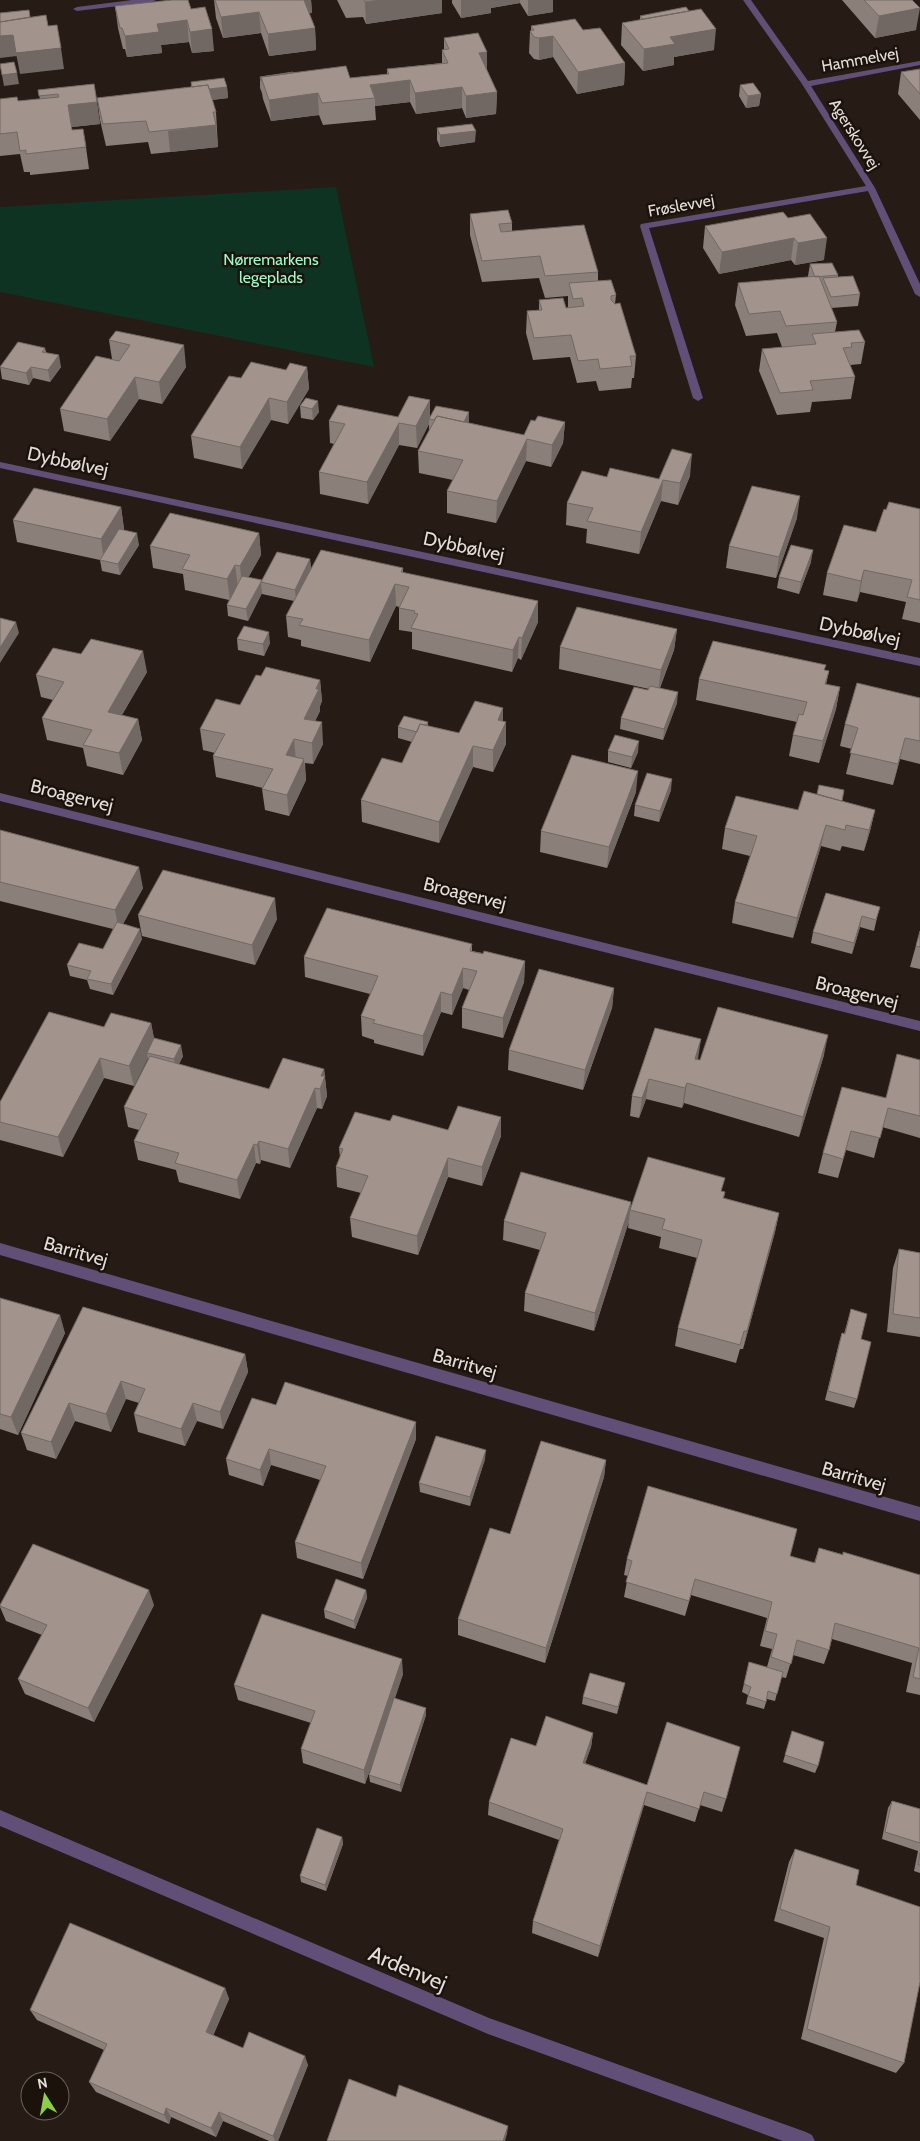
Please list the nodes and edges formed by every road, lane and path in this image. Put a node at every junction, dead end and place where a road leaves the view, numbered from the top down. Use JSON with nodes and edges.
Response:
{"nodes":[{"id":1,"x":152,"y":0,"type":"edge"},
{"id":2,"x":747,"y":0,"type":"edge"},
{"id":3,"x":77,"y":9,"type":"dead end"},
{"id":4,"x":920,"y":63,"type":"edge"},
{"id":5,"x":806,"y":84,"type":"junction"},
{"id":6,"x":871,"y":188,"type":"junction"},
{"id":7,"x":919,"y":291,"type":"edge"},
{"id":8,"x":698,"y":398,"type":"dead end"},
{"id":9,"x":0,"y":465,"type":"edge"},
{"id":10,"x":920,"y":662,"type":"edge"},
{"id":11,"x":0,"y":797,"type":"edge"},
{"id":12,"x":920,"y":1026,"type":"edge"},
{"id":13,"x":0,"y":1249,"type":"edge"},
{"id":14,"x":920,"y":1514,"type":"edge"},
{"id":15,"x":0,"y":1818,"type":"edge"},
{"id":16,"x":806,"y":2141,"type":"edge"}],
"edges":[{"from":1,"to":3,"type":"street"},
{"from":2,"to":5,"type":"street","name":"Agerskovvej"},
{"from":4,"to":5,"type":"street","name":"Hammelvej"},
{"from":5,"to":6,"type":"street","name":"Agerskovvej"},
{"from":6,"to":7,"type":"street","name":"Agerskovvej"},
{"from":6,"to":8,"type":"street","name":"Frøslevvej"},
{"from":9,"to":10,"type":"street","name":"Dybbølvej"},
{"from":11,"to":12,"type":"street","name":"Broagervej"},
{"from":13,"to":14,"type":"street","name":"Barritvej"},
{"from":15,"to":16,"type":"street","name":"Ardenvej"}]}
